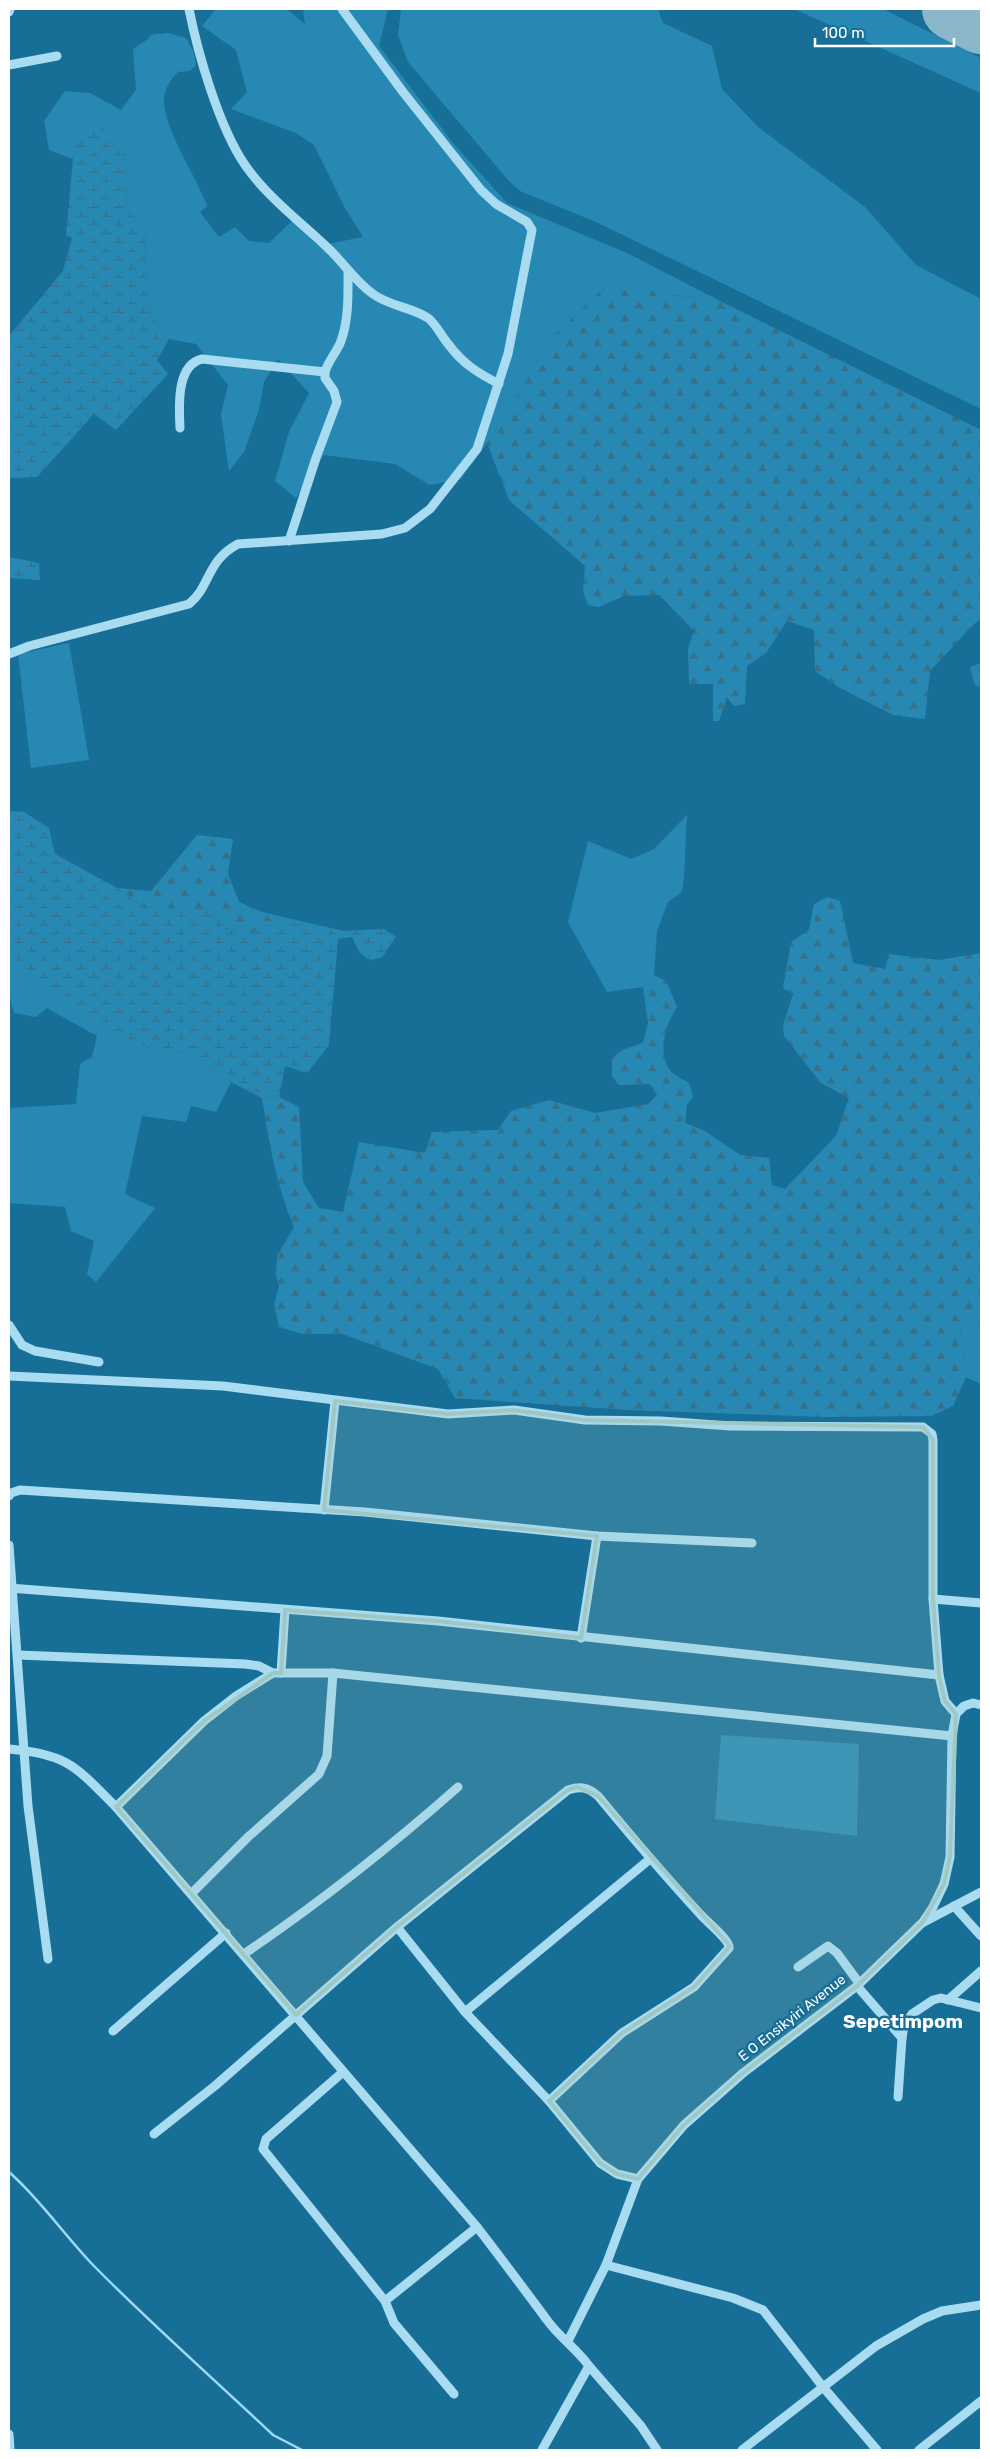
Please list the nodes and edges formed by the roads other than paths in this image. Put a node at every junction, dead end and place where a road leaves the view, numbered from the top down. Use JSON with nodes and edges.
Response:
{"nodes":[{"id":1,"x":189,"y":9,"type":"edge"},
{"id":2,"x":342,"y":9,"type":"edge"},
{"id":3,"x":57,"y":56,"type":"dead end"},
{"id":4,"x":9,"y":65,"type":"edge"},
{"id":5,"x":348,"y":271,"type":"junction"},
{"id":6,"x":325,"y":372,"type":"junction"},
{"id":7,"x":499,"y":384,"type":"junction"},
{"id":8,"x":180,"y":428,"type":"dead end"},
{"id":9,"x":289,"y":541,"type":"junction"},
{"id":10,"x":9,"y":654,"type":"edge"},
{"id":11,"x":9,"y":1325,"type":"edge"},
{"id":12,"x":99,"y":1362,"type":"dead end"},
{"id":13,"x":9,"y":1376,"type":"edge"},
{"id":14,"x":335,"y":1401,"type":"junction"},
{"id":15,"x":9,"y":1496,"type":"edge"},
{"id":16,"x":324,"y":1510,"type":"junction"},
{"id":17,"x":596,"y":1536,"type":"junction"},
{"id":18,"x":752,"y":1544,"type":"dead end"},
{"id":19,"x":9,"y":1545,"type":"edge"},
{"id":20,"x":10,"y":1588,"type":"edge"},
{"id":21,"x":933,"y":1599,"type":"junction"},
{"id":22,"x":981,"y":1603,"type":"edge"},
{"id":23,"x":285,"y":1610,"type":"junction"},
{"id":24,"x":581,"y":1638,"type":"junction"},
{"id":25,"x":18,"y":1655,"type":"junction"},
{"id":26,"x":277,"y":1673,"type":"junction"},
{"id":27,"x":333,"y":1674,"type":"junction"},
{"id":28,"x":939,"y":1675,"type":"junction"},
{"id":29,"x":977,"y":1704,"type":"edge"},
{"id":30,"x":956,"y":1714,"type":"junction"},
{"id":31,"x":952,"y":1736,"type":"junction"},
{"id":32,"x":9,"y":1748,"type":"edge"},
{"id":33,"x":22,"y":1750,"type":"junction"},
{"id":34,"x":458,"y":1787,"type":"dead end"},
{"id":35,"x":116,"y":1807,"type":"junction"},
{"id":36,"x":650,"y":1859,"type":"junction"},
{"id":37,"x":981,"y":1892,"type":"edge"},
{"id":38,"x":192,"y":1893,"type":"junction"},
{"id":39,"x":954,"y":1906,"type":"junction"},
{"id":40,"x":923,"y":1922,"type":"junction"},
{"id":41,"x":397,"y":1927,"type":"junction"},
{"id":42,"x":226,"y":1933,"type":"junction"},
{"id":43,"x":981,"y":1936,"type":"edge"},
{"id":44,"x":244,"y":1954,"type":"junction"},
{"id":45,"x":48,"y":1959,"type":"dead end"},
{"id":46,"x":798,"y":1967,"type":"dead end"},
{"id":47,"x":981,"y":1972,"type":"edge"},
{"id":48,"x":858,"y":1984,"type":"junction"},
{"id":49,"x":948,"y":2000,"type":"junction"},
{"id":50,"x":981,"y":2008,"type":"edge"},
{"id":51,"x":465,"y":2012,"type":"junction"},
{"id":52,"x":296,"y":2015,"type":"junction"},
{"id":53,"x":113,"y":2031,"type":"dead end"},
{"id":54,"x":902,"y":2038,"type":"junction"},
{"id":55,"x":343,"y":2072,"type":"junction"},
{"id":56,"x":898,"y":2097,"type":"dead end"},
{"id":57,"x":549,"y":2100,"type":"junction"},
{"id":58,"x":154,"y":2134,"type":"dead end"},
{"id":59,"x":638,"y":2179,"type":"junction"},
{"id":60,"x":477,"y":2227,"type":"junction"},
{"id":61,"x":606,"y":2265,"type":"junction"},
{"id":62,"x":385,"y":2301,"type":"junction"},
{"id":63,"x":981,"y":2305,"type":"edge"},
{"id":64,"x":568,"y":2341,"type":"junction"},
{"id":65,"x":589,"y":2366,"type":"junction"},
{"id":66,"x":823,"y":2387,"type":"junction"},
{"id":67,"x":454,"y":2394,"type":"dead end"},
{"id":68,"x":981,"y":2401,"type":"edge"},
{"id":69,"x":9,"y":2434,"type":"edge"},
{"id":70,"x":10,"y":2450,"type":"edge"},
{"id":71,"x":542,"y":2450,"type":"edge"},
{"id":72,"x":657,"y":2450,"type":"edge"},
{"id":73,"x":742,"y":2450,"type":"edge"},
{"id":74,"x":877,"y":2450,"type":"edge"},
{"id":75,"x":919,"y":2450,"type":"edge"}],
"edges":[{"from":1,"to":5,"type":"street"},
{"from":2,"to":7,"type":"street"},
{"from":3,"to":4,"type":"street"},
{"from":5,"to":6,"type":"street"},
{"from":5,"to":7,"type":"street"},
{"from":6,"to":8,"type":"street"},
{"from":6,"to":9,"type":"street"},
{"from":7,"to":9,"type":"street"},
{"from":9,"to":10,"type":"street"},
{"from":11,"to":12,"type":"street"},
{"from":13,"to":14,"type":"street"},
{"from":14,"to":16,"type":"street"},
{"from":14,"to":21,"type":"street"},
{"from":15,"to":16,"type":"street"},
{"from":16,"to":17,"type":"street"},
{"from":17,"to":18,"type":"street"},
{"from":17,"to":24,"type":"street"},
{"from":19,"to":20,"type":"street"},
{"from":20,"to":23,"type":"street"},
{"from":20,"to":25,"type":"street"},
{"from":21,"to":22,"type":"street"},
{"from":21,"to":28,"type":"street"},
{"from":23,"to":24,"type":"street"},
{"from":23,"to":26,"type":"street"},
{"from":24,"to":28,"type":"street"},
{"from":25,"to":26,"type":"street"},
{"from":25,"to":33,"type":"street"},
{"from":26,"to":27,"type":"street"},
{"from":26,"to":35,"type":"street"},
{"from":27,"to":31,"type":"street"},
{"from":27,"to":38,"type":"street"},
{"from":28,"to":30,"type":"street"},
{"from":29,"to":30,"type":"street"},
{"from":30,"to":31,"type":"street","name":"E O Ensikyiri Avenue"},
{"from":31,"to":40,"type":"street","name":"E O Ensikyiri Avenue"},
{"from":32,"to":33,"type":"street"},
{"from":33,"to":35,"type":"street"},
{"from":33,"to":45,"type":"street"},
{"from":34,"to":44,"type":"street"},
{"from":35,"to":38,"type":"street"},
{"from":36,"to":41,"type":"street"},
{"from":36,"to":51,"type":"street"},
{"from":36,"to":57,"type":"street"},
{"from":37,"to":39,"type":"street"},
{"from":38,"to":42,"type":"street"},
{"from":39,"to":40,"type":"street"},
{"from":39,"to":43,"type":"street"},
{"from":40,"to":48,"type":"street","name":"E O Ensikyiri Avenue"},
{"from":41,"to":51,"type":"street"},
{"from":41,"to":52,"type":"street"},
{"from":42,"to":44,"type":"street"},
{"from":42,"to":53,"type":"street"},
{"from":44,"to":52,"type":"street"},
{"from":46,"to":48,"type":"street"},
{"from":47,"to":49,"type":"street"},
{"from":48,"to":54,"type":"street"},
{"from":48,"to":59,"type":"street","name":"E O Ensikyiri Avenue"},
{"from":49,"to":50,"type":"street"},
{"from":49,"to":54,"type":"street"},
{"from":51,"to":57,"type":"street"},
{"from":52,"to":55,"type":"street"},
{"from":52,"to":58,"type":"street"},
{"from":54,"to":56,"type":"street"},
{"from":55,"to":60,"type":"street"},
{"from":55,"to":62,"type":"street"},
{"from":57,"to":59,"type":"street"},
{"from":59,"to":61,"type":"street","name":"E O Ensikyiri Avenue"},
{"from":60,"to":62,"type":"street"},
{"from":60,"to":64,"type":"street"},
{"from":61,"to":64,"type":"street","name":"E O Ensikyiri Avenue"},
{"from":61,"to":66,"type":"street"},
{"from":62,"to":67,"type":"street"},
{"from":63,"to":66,"type":"street"},
{"from":64,"to":65,"type":"street"},
{"from":65,"to":71,"type":"street"},
{"from":65,"to":72,"type":"street"},
{"from":66,"to":73,"type":"street"},
{"from":66,"to":74,"type":"street"},
{"from":68,"to":75,"type":"street"},
{"from":69,"to":70,"type":"street"}]}
